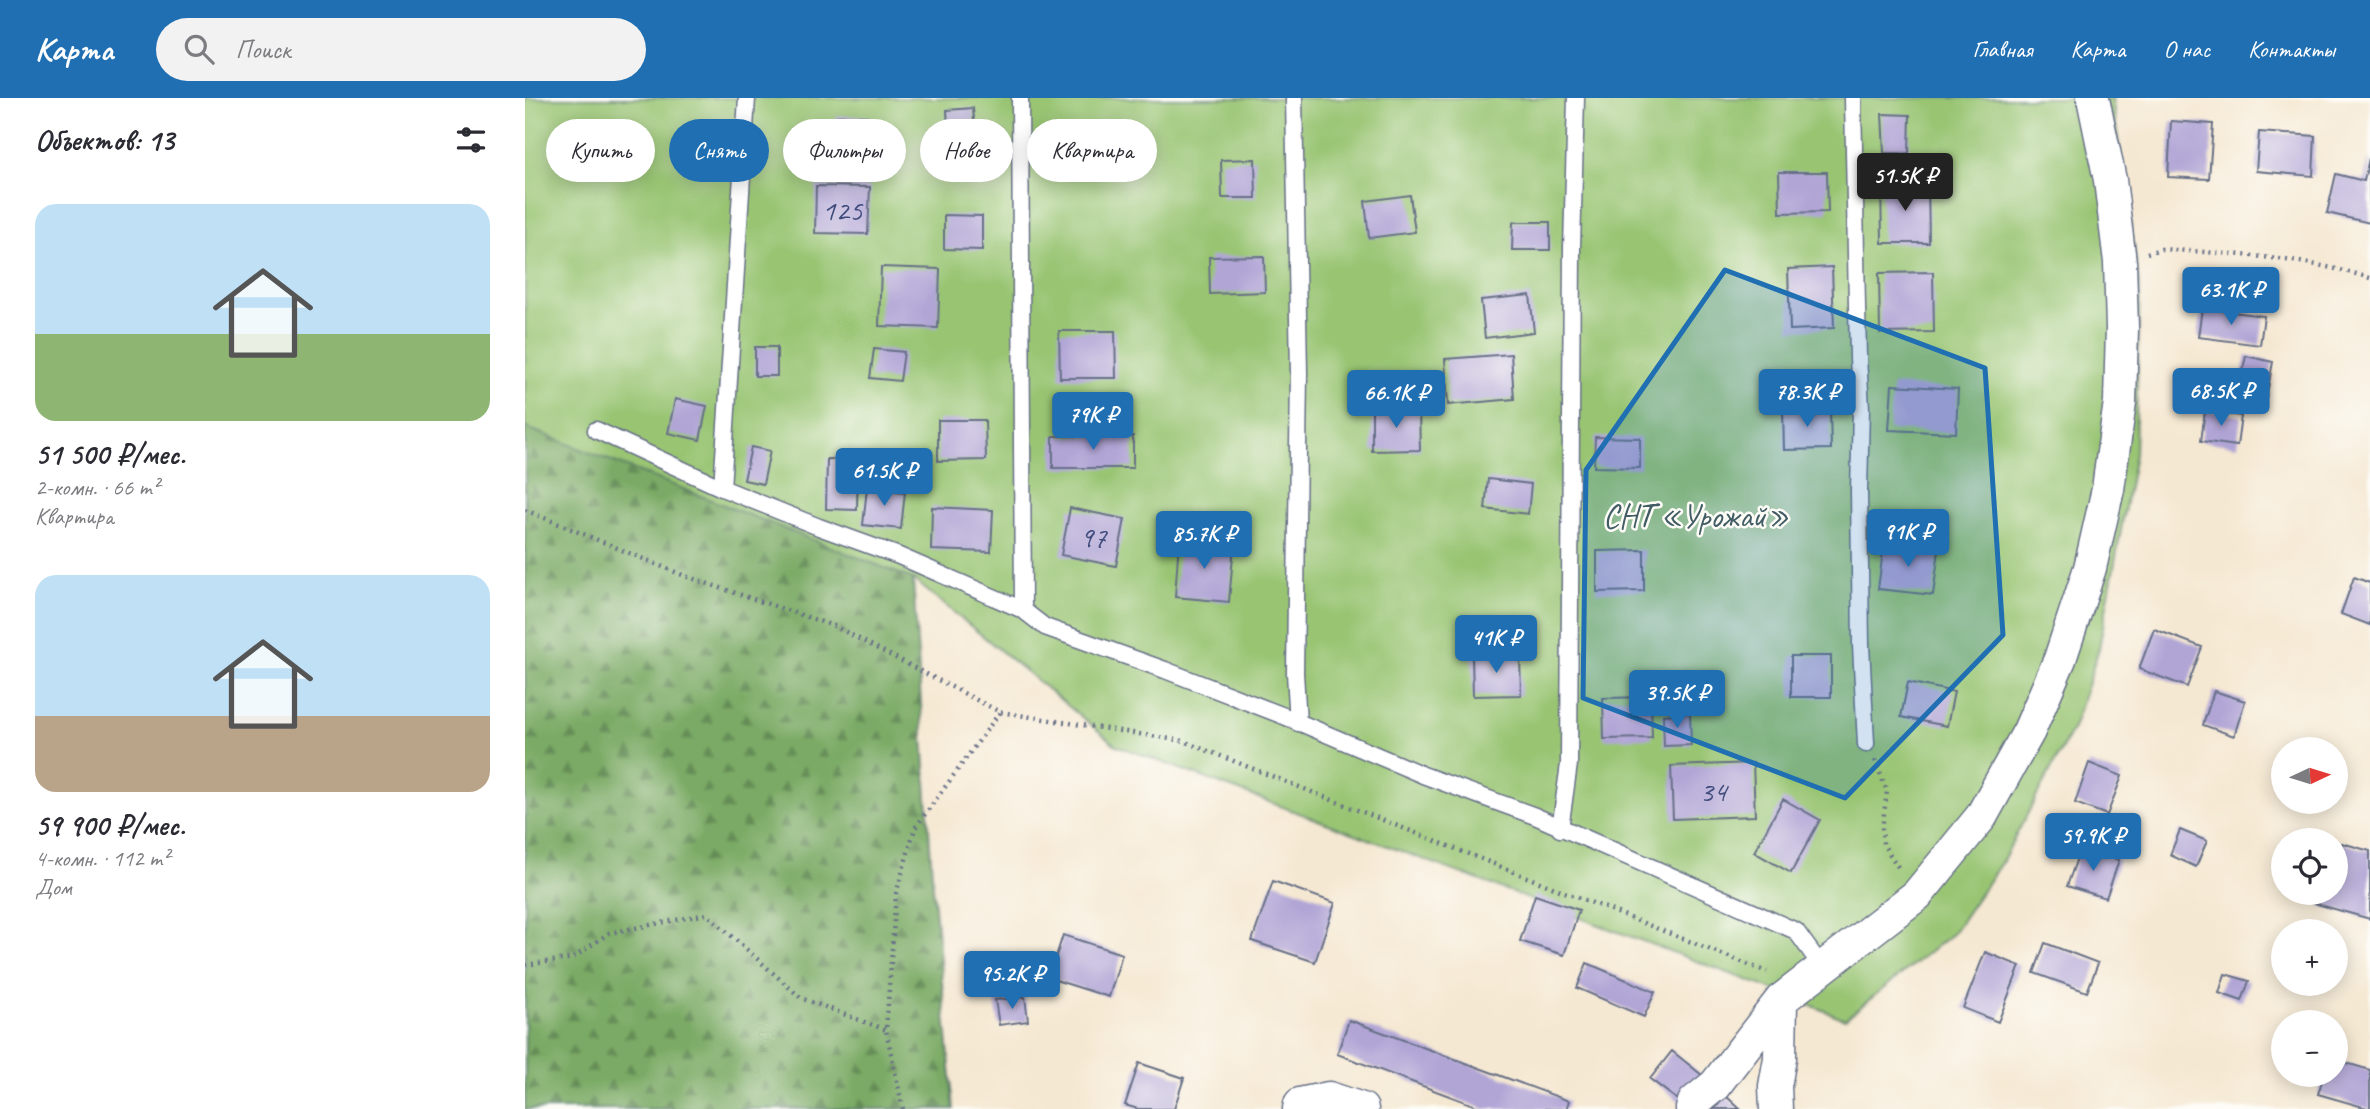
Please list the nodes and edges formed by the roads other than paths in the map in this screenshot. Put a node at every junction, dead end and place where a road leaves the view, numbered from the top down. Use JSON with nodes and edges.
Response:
{"nodes":[{"id":1,"x":747,"y":98,"type":"edge"},
{"id":2,"x":1020,"y":98,"type":"edge"},
{"id":3,"x":1294,"y":98,"type":"edge"},
{"id":4,"x":1576,"y":98,"type":"edge"},
{"id":5,"x":1853,"y":98,"type":"edge"},
{"id":6,"x":2093,"y":98,"type":"edge"},
{"id":7,"x":596,"y":430,"type":"dead end"},
{"id":8,"x":722,"y":488,"type":"junction"},
{"id":9,"x":1023,"y":610,"type":"junction"},
{"id":10,"x":1297,"y":723,"type":"junction"},
{"id":11,"x":1866,"y":744,"type":"road end"},
{"id":12,"x":1560,"y":829,"type":"junction"},
{"id":13,"x":1801,"y":984,"type":"junction"},
{"id":14,"x":1299,"y":1109,"type":"edge"},
{"id":15,"x":1362,"y":1109,"type":"edge"},
{"id":16,"x":1692,"y":1109,"type":"edge"},
{"id":17,"x":1776,"y":1109,"type":"edge"}],
"edges":[{"from":1,"to":8,"type":"lane"},
{"from":2,"to":9,"type":"lane"},
{"from":3,"to":10,"type":"lane"},
{"from":4,"to":12,"type":"lane"},
{"from":5,"to":11,"type":"lane"},
{"from":6,"to":13,"type":"street"},
{"from":7,"to":8,"type":"lane"},
{"from":8,"to":9,"type":"lane"},
{"from":9,"to":10,"type":"lane"},
{"from":10,"to":12,"type":"lane"},
{"from":12,"to":13,"type":"lane"},
{"from":13,"to":16,"type":"street"},
{"from":13,"to":17,"type":"street"},
{"from":14,"to":15,"type":"street"}]}
